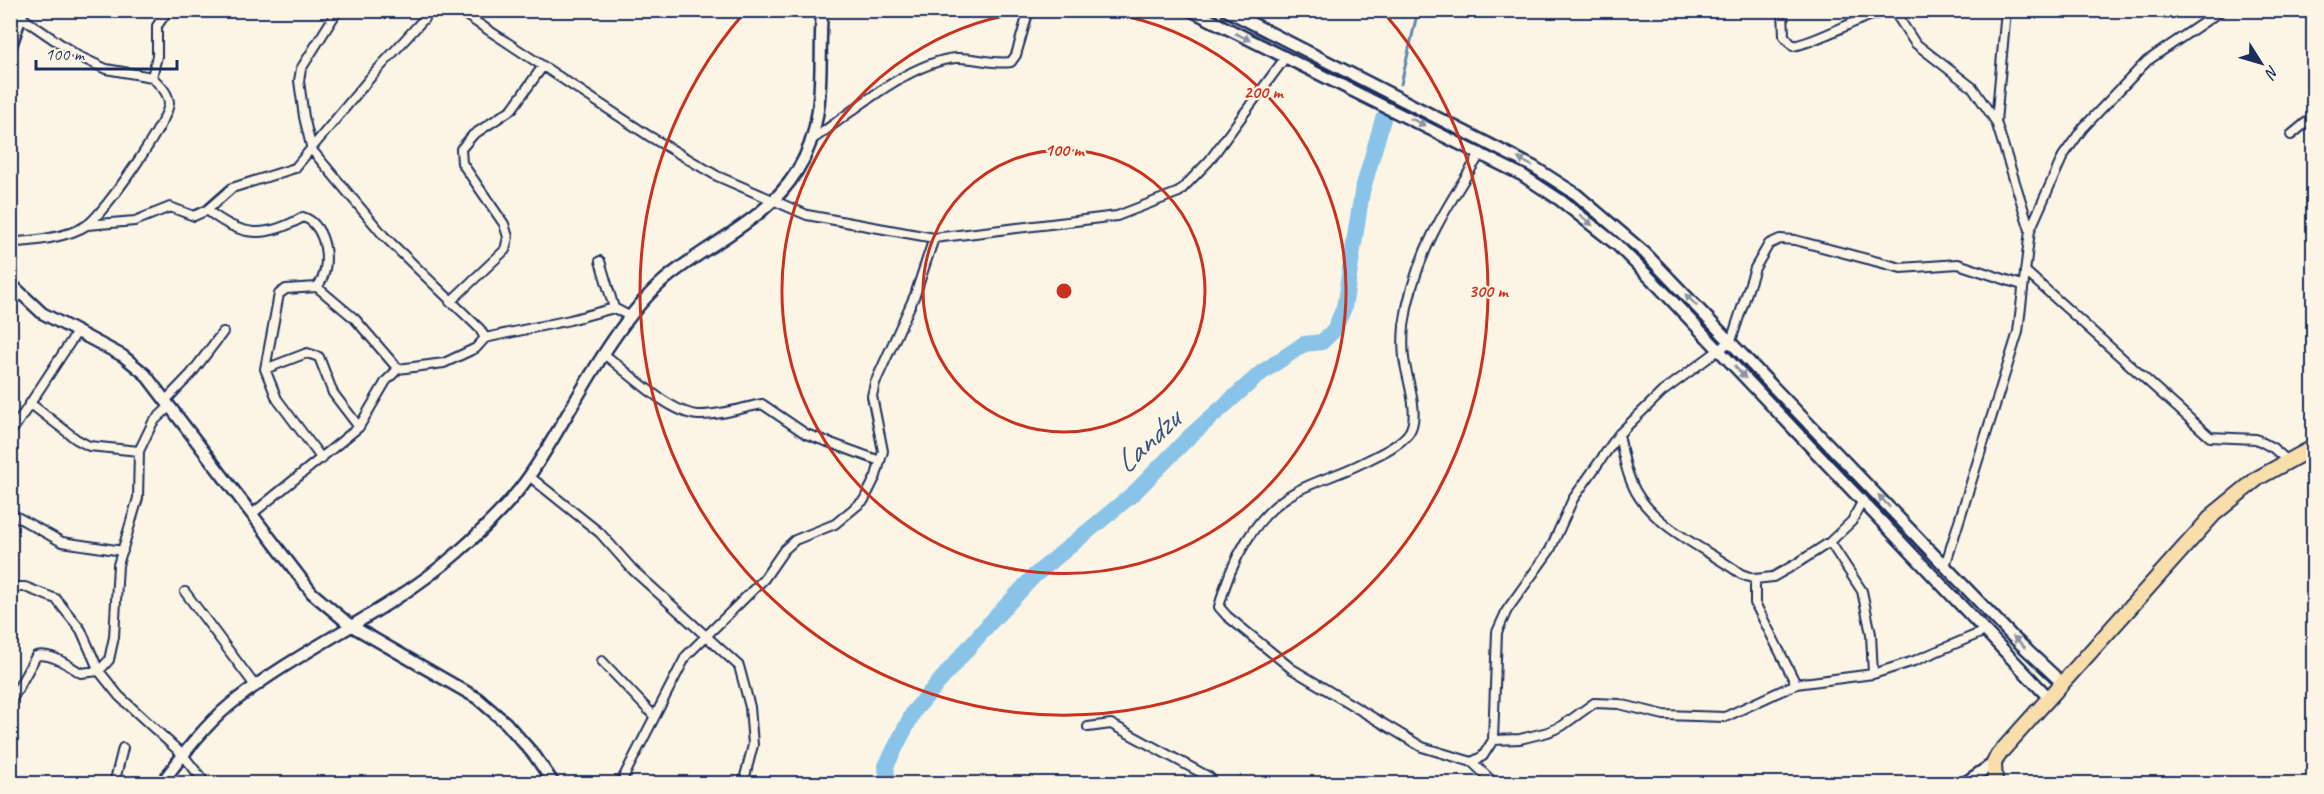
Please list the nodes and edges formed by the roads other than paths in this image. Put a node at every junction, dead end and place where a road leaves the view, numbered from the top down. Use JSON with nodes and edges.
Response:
{"nodes":[{"id":1,"x":168,"y":10,"type":"edge"},
{"id":2,"x":338,"y":10,"type":"edge"},
{"id":3,"x":432,"y":10,"type":"edge"},
{"id":4,"x":458,"y":10,"type":"edge"},
{"id":5,"x":822,"y":10,"type":"edge"},
{"id":6,"x":1029,"y":10,"type":"edge"},
{"id":7,"x":1190,"y":10,"type":"edge"},
{"id":8,"x":1226,"y":10,"type":"edge"},
{"id":9,"x":1783,"y":10,"type":"edge"},
{"id":10,"x":2006,"y":10,"type":"edge"},
{"id":11,"x":2222,"y":10,"type":"edge"},
{"id":12,"x":22,"y":14,"type":"edge"},
{"id":13,"x":10,"y":49,"type":"edge"},
{"id":14,"x":1285,"y":58,"type":"junction"},
{"id":15,"x":543,"y":66,"type":"junction"},
{"id":16,"x":152,"y":77,"type":"junction"},
{"id":17,"x":2313,"y":116,"type":"edge"},
{"id":18,"x":1996,"y":122,"type":"junction"},
{"id":19,"x":2291,"y":135,"type":"dead end"},
{"id":20,"x":813,"y":139,"type":"junction"},
{"id":21,"x":312,"y":150,"type":"junction"},
{"id":22,"x":1481,"y":153,"type":"junction"},
{"id":23,"x":775,"y":202,"type":"junction"},
{"id":24,"x":207,"y":210,"type":"junction"},
{"id":25,"x":87,"y":225,"type":"junction"},
{"id":26,"x":2030,"y":230,"type":"junction"},
{"id":27,"x":934,"y":238,"type":"junction"},
{"id":28,"x":10,"y":242,"type":"edge"},
{"id":29,"x":600,"y":261,"type":"dead end"},
{"id":30,"x":2025,"y":271,"type":"junction"},
{"id":31,"x":10,"y":283,"type":"edge"},
{"id":32,"x":2022,"y":285,"type":"junction"},
{"id":33,"x":317,"y":287,"type":"junction"},
{"id":34,"x":450,"y":302,"type":"junction"},
{"id":35,"x":614,"y":308,"type":"junction"},
{"id":36,"x":631,"y":317,"type":"junction"},
{"id":37,"x":77,"y":332,"type":"junction"},
{"id":38,"x":224,"y":332,"type":"dead end"},
{"id":39,"x":485,"y":338,"type":"junction"},
{"id":40,"x":1731,"y":341,"type":"junction"},
{"id":41,"x":1720,"y":351,"type":"junction"},
{"id":42,"x":605,"y":355,"type":"junction"},
{"id":43,"x":265,"y":369,"type":"junction"},
{"id":44,"x":398,"y":369,"type":"junction"},
{"id":45,"x":168,"y":403,"type":"junction"},
{"id":46,"x":32,"y":404,"type":"junction"},
{"id":47,"x":359,"y":427,"type":"junction"},
{"id":48,"x":10,"y":434,"type":"edge"},
{"id":49,"x":1619,"y":434,"type":"junction"},
{"id":50,"x":2313,"y":447,"type":"edge"},
{"id":51,"x":139,"y":451,"type":"junction"},
{"id":52,"x":322,"y":459,"type":"junction"},
{"id":53,"x":880,"y":461,"type":"junction"},
{"id":54,"x":2288,"y":461,"type":"junction"},
{"id":55,"x":529,"y":476,"type":"junction"},
{"id":56,"x":1862,"y":502,"type":"junction"},
{"id":57,"x":10,"y":513,"type":"edge"},
{"id":58,"x":252,"y":514,"type":"junction"},
{"id":59,"x":1830,"y":542,"type":"junction"},
{"id":60,"x":123,"y":551,"type":"junction"},
{"id":61,"x":1945,"y":566,"type":"junction"},
{"id":62,"x":1755,"y":579,"type":"junction"},
{"id":63,"x":10,"y":587,"type":"edge"},
{"id":64,"x":185,"y":592,"type":"dead end"},
{"id":65,"x":350,"y":625,"type":"junction"},
{"id":66,"x":1985,"y":631,"type":"junction"},
{"id":67,"x":707,"y":635,"type":"junction"},
{"id":68,"x":602,"y":661,"type":"dead end"},
{"id":69,"x":99,"y":671,"type":"junction"},
{"id":70,"x":1873,"y":674,"type":"junction"},
{"id":71,"x":2061,"y":682,"type":"junction"},
{"id":72,"x":1796,"y":684,"type":"junction"},
{"id":73,"x":256,"y":687,"type":"junction"},
{"id":74,"x":2048,"y":697,"type":"junction"},
{"id":75,"x":10,"y":703,"type":"edge"},
{"id":76,"x":654,"y":716,"type":"junction"},
{"id":77,"x":1088,"y":727,"type":"dead end"},
{"id":78,"x":1493,"y":740,"type":"junction"},
{"id":79,"x":123,"y":748,"type":"dead end"},
{"id":80,"x":183,"y":755,"type":"junction"},
{"id":81,"x":1472,"y":762,"type":"junction"},
{"id":82,"x":1994,"y":763,"type":"junction"},
{"id":83,"x":1484,"y":779,"type":"edge"},
{"id":84,"x":114,"y":783,"type":"edge"},
{"id":85,"x":161,"y":783,"type":"edge"},
{"id":86,"x":206,"y":783,"type":"edge"},
{"id":87,"x":554,"y":783,"type":"edge"},
{"id":88,"x":620,"y":783,"type":"edge"},
{"id":89,"x":743,"y":783,"type":"edge"},
{"id":90,"x":1215,"y":783,"type":"edge"},
{"id":91,"x":1495,"y":783,"type":"edge"},
{"id":92,"x":1963,"y":783,"type":"edge"},
{"id":93,"x":1995,"y":783,"type":"edge"}],
"edges":[{"from":1,"to":16,"type":"street"},
{"from":2,"to":21,"type":"street"},
{"from":3,"to":21,"type":"street"},
{"from":4,"to":15,"type":"street"},
{"from":5,"to":20,"type":"street"},
{"from":6,"to":20,"type":"street"},
{"from":7,"to":14,"type":"street","one_way":true},
{"from":40,"to":8,"type":"street","one_way":true},
{"from":9,"to":18,"type":"street"},
{"from":10,"to":18,"type":"street"},
{"from":11,"to":26,"type":"street"},
{"from":12,"to":13,"type":"street"},
{"from":12,"to":16,"type":"street"},
{"from":14,"to":22,"type":"street","one_way":true},
{"from":14,"to":27,"type":"street"},
{"from":15,"to":23,"type":"street"},
{"from":15,"to":34,"type":"street"},
{"from":16,"to":25,"type":"street"},
{"from":17,"to":19,"type":"street"},
{"from":18,"to":26,"type":"street"},
{"from":20,"to":23,"type":"street"},
{"from":21,"to":24,"type":"street"},
{"from":21,"to":34,"type":"street"},
{"from":22,"to":41,"type":"street","one_way":true},
{"from":22,"to":81,"type":"street"},
{"from":23,"to":27,"type":"street"},
{"from":23,"to":36,"type":"street"},
{"from":24,"to":25,"type":"street"},
{"from":24,"to":33,"type":"street"},
{"from":25,"to":28,"type":"street"},
{"from":26,"to":30,"type":"street"},
{"from":27,"to":53,"type":"street"},
{"from":29,"to":35,"type":"street"},
{"from":30,"to":32,"type":"street"},
{"from":30,"to":54,"type":"street"},
{"from":31,"to":37,"type":"street"},
{"from":32,"to":40,"type":"street"},
{"from":32,"to":61,"type":"street"},
{"from":33,"to":43,"type":"street"},
{"from":33,"to":44,"type":"street"},
{"from":34,"to":39,"type":"street"},
{"from":35,"to":36,"type":"street"},
{"from":35,"to":39,"type":"street"},
{"from":36,"to":42,"type":"street"},
{"from":37,"to":45,"type":"street"},
{"from":37,"to":46,"type":"street"},
{"from":38,"to":45,"type":"street"},
{"from":39,"to":44,"type":"street"},
{"from":40,"to":41,"type":"street"},
{"from":61,"to":40,"type":"street","one_way":true},
{"from":41,"to":49,"type":"street"},
{"from":41,"to":56,"type":"street","one_way":true},
{"from":42,"to":53,"type":"street"},
{"from":42,"to":55,"type":"street"},
{"from":43,"to":47,"type":"street"},
{"from":43,"to":52,"type":"street"},
{"from":44,"to":47,"type":"street"},
{"from":45,"to":51,"type":"street"},
{"from":45,"to":58,"type":"street"},
{"from":46,"to":48,"type":"street"},
{"from":46,"to":51,"type":"street"},
{"from":47,"to":52,"type":"street"},
{"from":49,"to":62,"type":"street"},
{"from":49,"to":78,"type":"street"},
{"from":50,"to":54,"type":"highway"},
{"from":51,"to":60,"type":"street"},
{"from":52,"to":58,"type":"street"},
{"from":53,"to":67,"type":"street"},
{"from":54,"to":71,"type":"highway"},
{"from":55,"to":65,"type":"street"},
{"from":55,"to":67,"type":"street"},
{"from":56,"to":59,"type":"street"},
{"from":56,"to":66,"type":"street"},
{"from":57,"to":60,"type":"street"},
{"from":58,"to":65,"type":"street"},
{"from":59,"to":62,"type":"street"},
{"from":59,"to":70,"type":"street"},
{"from":60,"to":69,"type":"street"},
{"from":71,"to":61,"type":"street","one_way":true},
{"from":62,"to":72,"type":"street"},
{"from":63,"to":69,"type":"street"},
{"from":64,"to":73,"type":"street"},
{"from":65,"to":73,"type":"street"},
{"from":65,"to":87,"type":"street"},
{"from":66,"to":70,"type":"street"},
{"from":66,"to":74,"type":"street"},
{"from":67,"to":76,"type":"street"},
{"from":67,"to":89,"type":"street"},
{"from":68,"to":76,"type":"street"},
{"from":69,"to":75,"type":"street"},
{"from":69,"to":80,"type":"street"},
{"from":70,"to":72,"type":"street"},
{"from":71,"to":74,"type":"highway"},
{"from":72,"to":78,"type":"street"},
{"from":73,"to":80,"type":"street"},
{"from":74,"to":82,"type":"highway"},
{"from":76,"to":88,"type":"street"},
{"from":77,"to":90,"type":"street"},
{"from":78,"to":81,"type":"street"},
{"from":79,"to":84,"type":"street"},
{"from":80,"to":85,"type":"street"},
{"from":80,"to":86,"type":"street"},
{"from":81,"to":83,"type":"street"},
{"from":82,"to":92,"type":"street"},
{"from":82,"to":93,"type":"highway"},
{"from":83,"to":91,"type":"street"}]}
